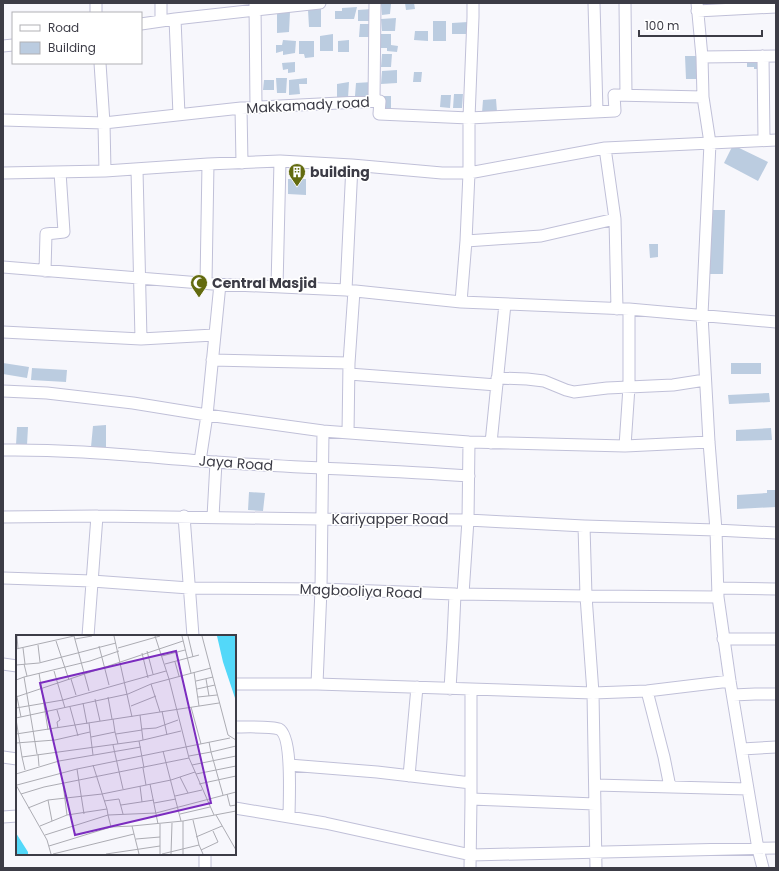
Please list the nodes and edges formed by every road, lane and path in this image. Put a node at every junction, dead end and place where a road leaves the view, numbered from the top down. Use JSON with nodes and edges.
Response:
{"nodes":[{"id":1,"x":161,"y":3,"type":"edge"},
{"id":2,"x":320,"y":3,"type":"edge"},
{"id":3,"x":375,"y":3,"type":"edge"},
{"id":4,"x":473,"y":3,"type":"edge"},
{"id":5,"x":594,"y":3,"type":"edge"},
{"id":6,"x":626,"y":3,"type":"edge"},
{"id":7,"x":255,"y":6,"type":"edge"},
{"id":8,"x":697,"y":7,"type":"edge"},
{"id":9,"x":776,"y":7,"type":"edge"},
{"id":10,"x":175,"y":19,"type":"junction"},
{"id":11,"x":161,"y":21,"type":"junction"},
{"id":12,"x":142,"y":24,"type":"edge"},
{"id":13,"x":763,"y":56,"type":"junction"},
{"id":14,"x":776,"y":56,"type":"edge"},
{"id":15,"x":702,"y":57,"type":"junction"},
{"id":16,"x":100,"y":64,"type":"edge"},
{"id":17,"x":626,"y":96,"type":"junction"},
{"id":18,"x":703,"y":97,"type":"junction"},
{"id":19,"x":374,"y":102,"type":"junction"},
{"id":20,"x":256,"y":107,"type":"junction"},
{"id":21,"x":241,"y":108,"type":"junction"},
{"id":22,"x":597,"y":112,"type":"junction"},
{"id":23,"x":179,"y":115,"type":"junction"},
{"id":24,"x":469,"y":118,"type":"junction"},
{"id":25,"x":3,"y":120,"type":"edge"},
{"id":26,"x":104,"y":123,"type":"junction"},
{"id":27,"x":764,"y":140,"type":"junction"},
{"id":28,"x":776,"y":140,"type":"edge"},
{"id":29,"x":710,"y":143,"type":"junction"},
{"id":30,"x":605,"y":148,"type":"junction"},
{"id":31,"x":280,"y":161,"type":"junction"},
{"id":32,"x":242,"y":163,"type":"junction"},
{"id":33,"x":208,"y":164,"type":"junction"},
{"id":34,"x":352,"y":165,"type":"junction"},
{"id":35,"x":137,"y":170,"type":"junction"},
{"id":36,"x":105,"y":171,"type":"junction"},
{"id":37,"x":60,"y":172,"type":"junction"},
{"id":38,"x":469,"y":172,"type":"junction"},
{"id":39,"x":3,"y":173,"type":"edge"},
{"id":40,"x":615,"y":219,"type":"junction"},
{"id":41,"x":466,"y":241,"type":"junction"},
{"id":42,"x":3,"y":267,"type":"edge"},
{"id":43,"x":45,"y":271,"type":"junction"},
{"id":44,"x":140,"y":278,"type":"junction"},
{"id":45,"x":206,"y":283,"type":"junction"},
{"id":46,"x":220,"y":284,"type":"junction"},
{"id":47,"x":277,"y":287,"type":"junction"},
{"id":48,"x":350,"y":290,"type":"junction"},
{"id":49,"x":461,"y":302,"type":"junction"},
{"id":50,"x":505,"y":304,"type":"junction"},
{"id":51,"x":617,"y":309,"type":"junction"},
{"id":52,"x":629,"y":309,"type":"junction"},
{"id":53,"x":702,"y":316,"type":"junction"},
{"id":54,"x":776,"y":322,"type":"edge"},
{"id":55,"x":3,"y":332,"type":"edge"},
{"id":56,"x":214,"y":335,"type":"junction"},
{"id":57,"x":141,"y":339,"type":"junction"},
{"id":58,"x":212,"y":360,"type":"junction"},
{"id":59,"x":349,"y":369,"type":"junction"},
{"id":60,"x":706,"y":380,"type":"junction"},
{"id":61,"x":497,"y":381,"type":"junction"},
{"id":62,"x":629,"y":387,"type":"junction"},
{"id":63,"x":3,"y":391,"type":"edge"},
{"id":64,"x":207,"y":415,"type":"junction"},
{"id":65,"x":323,"y":431,"type":"junction"},
{"id":66,"x":348,"y":433,"type":"junction"},
{"id":67,"x":469,"y":442,"type":"junction"},
{"id":68,"x":709,"y":442,"type":"junction"},
{"id":69,"x":491,"y":443,"type":"junction"},
{"id":70,"x":625,"y":446,"type":"junction"},
{"id":71,"x":3,"y":450,"type":"edge"},
{"id":72,"x":200,"y":461,"type":"junction"},
{"id":73,"x":216,"y":462,"type":"junction"},
{"id":74,"x":322,"y":469,"type":"junction"},
{"id":75,"x":469,"y":476,"type":"junction"},
{"id":76,"x":97,"y":516,"type":"junction"},
{"id":77,"x":184,"y":516,"type":"junction"},
{"id":78,"x":3,"y":517,"type":"edge"},
{"id":79,"x":212,"y":517,"type":"junction"},
{"id":80,"x":321,"y":519,"type":"junction"},
{"id":81,"x":468,"y":520,"type":"junction"},
{"id":82,"x":584,"y":526,"type":"junction"},
{"id":83,"x":716,"y":530,"type":"junction"},
{"id":84,"x":776,"y":533,"type":"edge"},
{"id":85,"x":3,"y":578,"type":"edge"},
{"id":86,"x":92,"y":581,"type":"junction"},
{"id":87,"x":189,"y":588,"type":"junction"},
{"id":88,"x":321,"y":589,"type":"junction"},
{"id":89,"x":776,"y":589,"type":"edge"},
{"id":90,"x":718,"y":592,"type":"junction"},
{"id":91,"x":459,"y":594,"type":"junction"},
{"id":92,"x":586,"y":596,"type":"junction"},
{"id":93,"x":88,"y":635,"type":"edge"},
{"id":94,"x":193,"y":635,"type":"edge"},
{"id":95,"x":723,"y":639,"type":"junction"},
{"id":96,"x":776,"y":639,"type":"edge"},
{"id":97,"x":3,"y":664,"type":"edge"},
{"id":98,"x":16,"y":666,"type":"edge"},
{"id":99,"x":730,"y":681,"type":"junction"},
{"id":100,"x":236,"y":684,"type":"edge"},
{"id":101,"x":317,"y":684,"type":"junction"},
{"id":102,"x":417,"y":687,"type":"junction"},
{"id":103,"x":450,"y":689,"type":"junction"},
{"id":104,"x":471,"y":690,"type":"junction"},
{"id":105,"x":647,"y":691,"type":"junction"},
{"id":106,"x":593,"y":693,"type":"junction"},
{"id":107,"x":776,"y":694,"type":"edge"},
{"id":108,"x":733,"y":695,"type":"junction"},
{"id":109,"x":236,"y":727,"type":"edge"},
{"id":110,"x":776,"y":747,"type":"edge"},
{"id":111,"x":742,"y":749,"type":"junction"},
{"id":112,"x":3,"y":757,"type":"edge"},
{"id":113,"x":16,"y":759,"type":"edge"},
{"id":114,"x":289,"y":765,"type":"junction"},
{"id":115,"x":409,"y":776,"type":"junction"},
{"id":116,"x":471,"y":783,"type":"junction"},
{"id":117,"x":595,"y":785,"type":"junction"},
{"id":118,"x":670,"y":787,"type":"junction"},
{"id":119,"x":748,"y":789,"type":"junction"},
{"id":120,"x":471,"y":799,"type":"junction"},
{"id":121,"x":595,"y":804,"type":"junction"},
{"id":122,"x":236,"y":808,"type":"edge"},
{"id":123,"x":16,"y":816,"type":"edge"},
{"id":124,"x":3,"y":817,"type":"edge"},
{"id":125,"x":289,"y":817,"type":"junction"},
{"id":126,"x":776,"y":848,"type":"edge"},
{"id":127,"x":758,"y":849,"type":"junction"},
{"id":128,"x":596,"y":853,"type":"junction"},
{"id":129,"x":205,"y":855,"type":"edge"},
{"id":130,"x":471,"y":855,"type":"junction"},
{"id":131,"x":205,"y":868,"type":"edge"},
{"id":132,"x":470,"y":868,"type":"edge"},
{"id":133,"x":596,"y":868,"type":"edge"},
{"id":134,"x":763,"y":868,"type":"edge"}],
"edges":[{"from":1,"to":11,"type":"street"},
{"from":2,"to":7,"type":"street"},
{"from":3,"to":19,"type":"street"},
{"from":4,"to":24,"type":"street"},
{"from":5,"to":22,"type":"street"},
{"from":6,"to":17,"type":"street"},
{"from":7,"to":10,"type":"street"},
{"from":7,"to":20,"type":"street"},
{"from":8,"to":9,"type":"street"},
{"from":8,"to":15,"type":"street"},
{"from":10,"to":11,"type":"street"},
{"from":10,"to":23,"type":"street"},
{"from":11,"to":12,"type":"street"},
{"from":13,"to":14,"type":"street"},
{"from":13,"to":15,"type":"street"},
{"from":13,"to":27,"type":"street"},
{"from":15,"to":18,"type":"street"},
{"from":16,"to":26,"type":"street"},
{"from":17,"to":18,"type":"street"},
{"from":17,"to":22,"type":"street","name":"Makkamady road"},
{"from":18,"to":29,"type":"street"},
{"from":19,"to":20,"type":"street","name":"Makkamady road"},
{"from":19,"to":24,"type":"street","name":"Makkamady road"},
{"from":20,"to":21,"type":"street","name":"Makkamady road"},
{"from":21,"to":23,"type":"street","name":"Makkamady road"},
{"from":21,"to":32,"type":"street"},
{"from":22,"to":24,"type":"street","name":"Makkamady road"},
{"from":23,"to":26,"type":"street","name":"Makkamady road"},
{"from":24,"to":38,"type":"street"},
{"from":25,"to":26,"type":"street","name":"Makkamady road"},
{"from":26,"to":36,"type":"street"},
{"from":27,"to":28,"type":"street"},
{"from":27,"to":29,"type":"street"},
{"from":29,"to":30,"type":"street"},
{"from":29,"to":53,"type":"street"},
{"from":30,"to":38,"type":"street"},
{"from":30,"to":40,"type":"street"},
{"from":31,"to":32,"type":"street"},
{"from":31,"to":34,"type":"street"},
{"from":31,"to":47,"type":"street"},
{"from":32,"to":33,"type":"street"},
{"from":33,"to":35,"type":"street"},
{"from":33,"to":45,"type":"street"},
{"from":34,"to":38,"type":"street"},
{"from":34,"to":48,"type":"street"},
{"from":35,"to":36,"type":"street"},
{"from":35,"to":44,"type":"street"},
{"from":36,"to":37,"type":"street"},
{"from":37,"to":39,"type":"street"},
{"from":37,"to":43,"type":"street"},
{"from":38,"to":41,"type":"street"},
{"from":40,"to":41,"type":"street"},
{"from":40,"to":51,"type":"street"},
{"from":41,"to":49,"type":"street"},
{"from":42,"to":43,"type":"street"},
{"from":43,"to":44,"type":"street"},
{"from":44,"to":45,"type":"street"},
{"from":44,"to":57,"type":"street"},
{"from":45,"to":46,"type":"street"},
{"from":46,"to":47,"type":"street"},
{"from":46,"to":56,"type":"street"},
{"from":47,"to":48,"type":"street"},
{"from":48,"to":49,"type":"street"},
{"from":48,"to":59,"type":"street"},
{"from":49,"to":50,"type":"street"},
{"from":50,"to":51,"type":"street"},
{"from":50,"to":61,"type":"street"},
{"from":51,"to":52,"type":"street"},
{"from":52,"to":53,"type":"street"},
{"from":52,"to":62,"type":"street"},
{"from":53,"to":54,"type":"street"},
{"from":53,"to":60,"type":"street"},
{"from":55,"to":57,"type":"street"},
{"from":56,"to":57,"type":"street"},
{"from":56,"to":58,"type":"street"},
{"from":58,"to":59,"type":"street"},
{"from":58,"to":64,"type":"street"},
{"from":59,"to":61,"type":"street"},
{"from":59,"to":66,"type":"street"},
{"from":60,"to":62,"type":"street"},
{"from":60,"to":68,"type":"street"},
{"from":61,"to":62,"type":"street"},
{"from":61,"to":69,"type":"street"},
{"from":62,"to":70,"type":"street"},
{"from":63,"to":64,"type":"street"},
{"from":64,"to":65,"type":"street"},
{"from":64,"to":72,"type":"street"},
{"from":65,"to":66,"type":"street"},
{"from":65,"to":74,"type":"street"},
{"from":66,"to":67,"type":"street"},
{"from":67,"to":69,"type":"street"},
{"from":67,"to":75,"type":"street"},
{"from":68,"to":70,"type":"street"},
{"from":68,"to":83,"type":"street"},
{"from":69,"to":70,"type":"street"},
{"from":71,"to":72,"type":"street","name":"Jaya Road"},
{"from":72,"to":73,"type":"street","name":"Jaya Road"},
{"from":73,"to":74,"type":"street","name":"Jaya Road"},
{"from":73,"to":79,"type":"street"},
{"from":74,"to":75,"type":"street","name":"Jaya Road"},
{"from":74,"to":80,"type":"street"},
{"from":75,"to":81,"type":"street"},
{"from":76,"to":77,"type":"street","name":"Kariyapper Road"},
{"from":76,"to":78,"type":"street","name":"Kariyapper Road"},
{"from":76,"to":86,"type":"street"},
{"from":77,"to":79,"type":"street","name":"Kariyapper Road"},
{"from":77,"to":87,"type":"street"},
{"from":79,"to":80,"type":"street","name":"Kariyapper Road"},
{"from":80,"to":81,"type":"street","name":"Kariyapper Road"},
{"from":80,"to":88,"type":"street"},
{"from":81,"to":82,"type":"street","name":"Kariyapper Road"},
{"from":81,"to":91,"type":"street"},
{"from":82,"to":83,"type":"street","name":"Kariyapper Road"},
{"from":82,"to":92,"type":"street"},
{"from":83,"to":84,"type":"street","name":"Kariyapper Road"},
{"from":83,"to":90,"type":"street"},
{"from":85,"to":86,"type":"street","name":"Magbooliya Road"},
{"from":86,"to":87,"type":"street","name":"Magbooliya Road"},
{"from":86,"to":93,"type":"street"},
{"from":87,"to":88,"type":"street","name":"Magbooliya Road"},
{"from":87,"to":94,"type":"street"},
{"from":88,"to":91,"type":"street","name":"Magbooliya Road"},
{"from":88,"to":101,"type":"street"},
{"from":89,"to":90,"type":"street","name":"Magbooliya Road"},
{"from":90,"to":92,"type":"street","name":"Magbooliya Road"},
{"from":90,"to":95,"type":"street"},
{"from":91,"to":92,"type":"street","name":"Magbooliya Road"},
{"from":91,"to":103,"type":"street"},
{"from":92,"to":106,"type":"street"},
{"from":95,"to":96,"type":"street"},
{"from":95,"to":99,"type":"street"},
{"from":97,"to":98,"type":"street"},
{"from":99,"to":105,"type":"street"},
{"from":99,"to":108,"type":"street"},
{"from":100,"to":101,"type":"street"},
{"from":101,"to":102,"type":"street"},
{"from":102,"to":103,"type":"street"},
{"from":102,"to":115,"type":"street"},
{"from":103,"to":104,"type":"street"},
{"from":104,"to":106,"type":"street"},
{"from":104,"to":116,"type":"street"},
{"from":105,"to":106,"type":"street"},
{"from":105,"to":118,"type":"street"},
{"from":106,"to":117,"type":"street"},
{"from":107,"to":108,"type":"street"},
{"from":108,"to":111,"type":"street"},
{"from":109,"to":114,"type":"street"},
{"from":110,"to":111,"type":"street"},
{"from":111,"to":119,"type":"street"},
{"from":112,"to":113,"type":"street"},
{"from":114,"to":115,"type":"street"},
{"from":114,"to":125,"type":"street"},
{"from":115,"to":116,"type":"street"},
{"from":116,"to":120,"type":"street"},
{"from":117,"to":118,"type":"street"},
{"from":117,"to":121,"type":"street"},
{"from":118,"to":119,"type":"street"},
{"from":119,"to":127,"type":"street"},
{"from":120,"to":121,"type":"street"},
{"from":120,"to":130,"type":"street"},
{"from":121,"to":128,"type":"street"},
{"from":122,"to":125,"type":"street"},
{"from":123,"to":124,"type":"street"},
{"from":125,"to":130,"type":"street"},
{"from":126,"to":127,"type":"street"},
{"from":127,"to":128,"type":"street"},
{"from":127,"to":134,"type":"street"},
{"from":128,"to":130,"type":"street"},
{"from":128,"to":133,"type":"street"},
{"from":129,"to":131,"type":"street"},
{"from":130,"to":132,"type":"street"}]}
